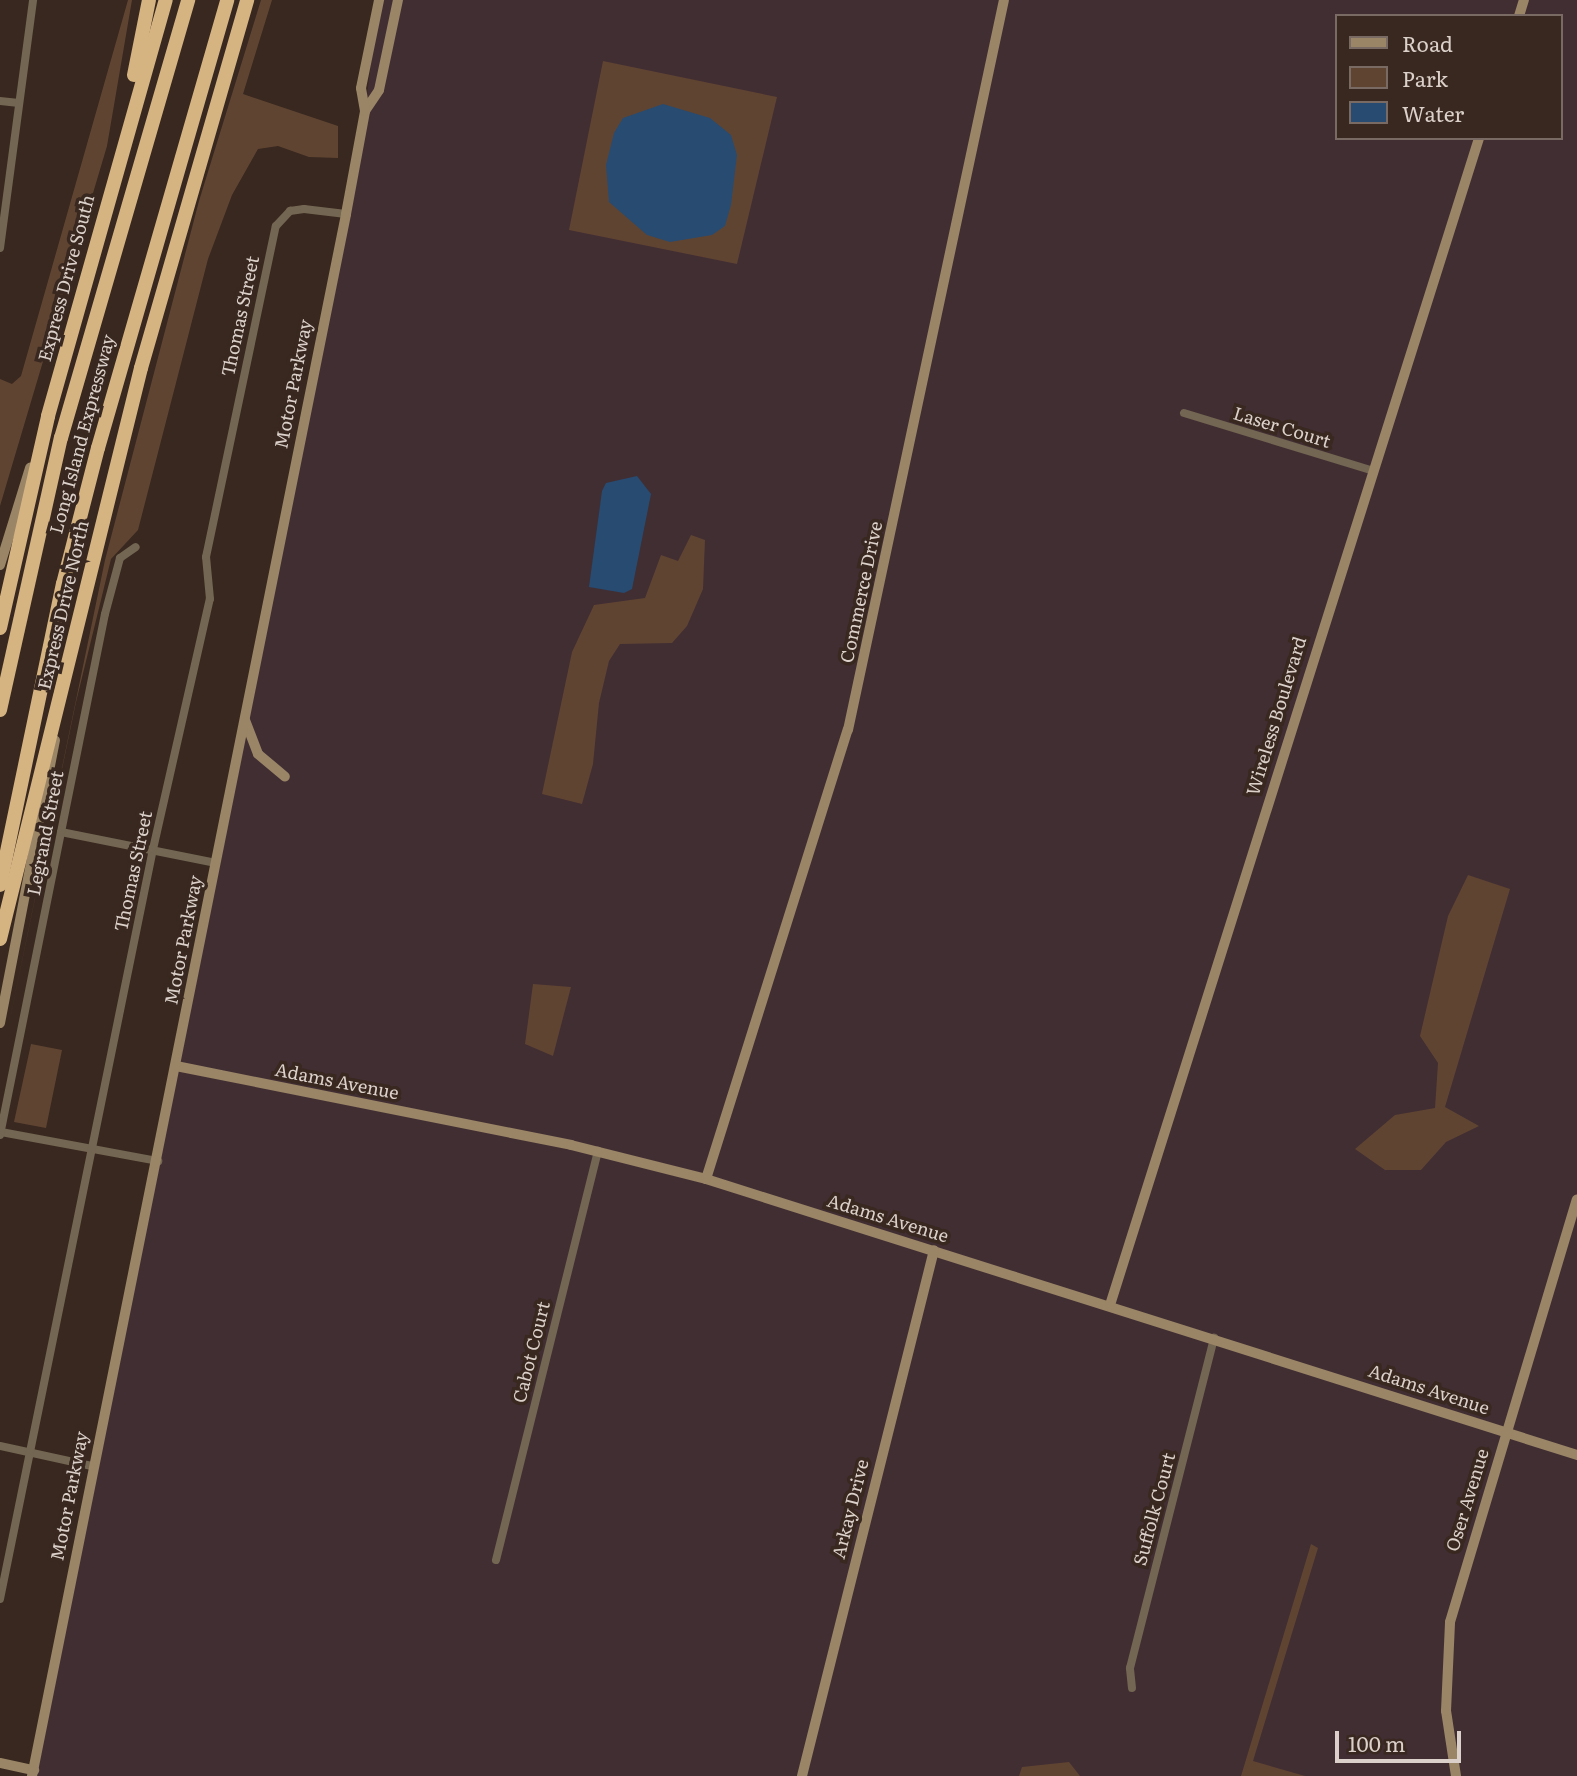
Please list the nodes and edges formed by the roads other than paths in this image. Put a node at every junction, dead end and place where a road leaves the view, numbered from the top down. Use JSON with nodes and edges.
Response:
{"nodes":[{"id":1,"x":33,"y":0,"type":"edge"},
{"id":2,"x":149,"y":0,"type":"edge"},
{"id":3,"x":166,"y":0,"type":"edge"},
{"id":4,"x":188,"y":0,"type":"edge"},
{"id":5,"x":227,"y":0,"type":"edge"},
{"id":6,"x":247,"y":0,"type":"edge"},
{"id":7,"x":254,"y":0,"type":"edge"},
{"id":8,"x":379,"y":0,"type":"edge"},
{"id":9,"x":398,"y":0,"type":"edge"},
{"id":10,"x":1004,"y":0,"type":"edge"},
{"id":11,"x":236,"y":37,"type":"junction"},
{"id":12,"x":0,"y":101,"type":"edge"},
{"id":13,"x":19,"y":103,"type":"junction"},
{"id":14,"x":365,"y":111,"type":"junction"},
{"id":15,"x":1478,"y":140,"type":"edge"},
{"id":16,"x":116,"y":165,"type":"junction"},
{"id":17,"x":346,"y":214,"type":"junction"},
{"id":18,"x":0,"y":248,"type":"edge"},
{"id":19,"x":1184,"y":413,"type":"dead end"},
{"id":20,"x":48,"y":416,"type":"junction"},
{"id":21,"x":1371,"y":470,"type":"junction"},
{"id":22,"x":136,"y":547,"type":"dead end"},
{"id":23,"x":0,"y":565,"type":"edge"},
{"id":24,"x":0,"y":628,"type":"edge"},
{"id":25,"x":60,"y":706,"type":"junction"},
{"id":26,"x":0,"y":710,"type":"edge"},
{"id":27,"x":245,"y":718,"type":"junction"},
{"id":28,"x":285,"y":776,"type":"dead end"},
{"id":29,"x":61,"y":832,"type":"junction"},
{"id":30,"x":153,"y":849,"type":"junction"},
{"id":31,"x":216,"y":863,"type":"junction"},
{"id":32,"x":0,"y":885,"type":"edge"},
{"id":33,"x":0,"y":939,"type":"edge"},
{"id":34,"x":0,"y":1023,"type":"edge"},
{"id":35,"x":176,"y":1066,"type":"junction"},
{"id":36,"x":0,"y":1133,"type":"edge"},
{"id":37,"x":93,"y":1149,"type":"junction"},
{"id":38,"x":597,"y":1151,"type":"junction"},
{"id":39,"x":158,"y":1161,"type":"junction"},
{"id":40,"x":706,"y":1179,"type":"junction"},
{"id":41,"x":1577,"y":1200,"type":"edge"},
{"id":42,"x":933,"y":1250,"type":"junction"},
{"id":43,"x":1110,"y":1305,"type":"junction"},
{"id":44,"x":1214,"y":1338,"type":"junction"},
{"id":45,"x":1507,"y":1433,"type":"junction"},
{"id":46,"x":0,"y":1446,"type":"edge"},
{"id":47,"x":31,"y":1452,"type":"junction"},
{"id":48,"x":1577,"y":1455,"type":"edge"},
{"id":49,"x":92,"y":1466,"type":"junction"},
{"id":50,"x":496,"y":1560,"type":"dead end"},
{"id":51,"x":0,"y":1599,"type":"edge"},
{"id":52,"x":1132,"y":1688,"type":"dead end"},
{"id":53,"x":0,"y":1763,"type":"edge"},
{"id":54,"x":33,"y":1773,"type":"edge"},
{"id":55,"x":802,"y":1776,"type":"edge"},
{"id":56,"x":1456,"y":1776,"type":"edge"}],
"edges":[{"from":1,"to":13,"type":"street"},
{"from":2,"to":16,"type":"highway"},
{"from":3,"to":16,"type":"highway","name":"Express Drive South"},
{"from":4,"to":26,"type":"highway","name":"Long Island Expressway"},
{"from":5,"to":32,"type":"highway","name":"Long Island Expressway"},
{"from":6,"to":11,"type":"highway","name":"Express Drive North"},
{"from":7,"to":11,"type":"highway"},
{"from":8,"to":14,"type":"street","name":"Motor Parkway"},
{"from":9,"to":14,"type":"street","name":"Motor Parkway"},
{"from":10,"to":40,"type":"street","name":"Commerce Drive"},
{"from":11,"to":25,"type":"highway","name":"Express Drive North"},
{"from":12,"to":13,"type":"street"},
{"from":13,"to":18,"type":"street"},
{"from":14,"to":17,"type":"street","name":"Motor Parkway"},
{"from":15,"to":21,"type":"street","name":"Wireless Boulevard"},
{"from":16,"to":20,"type":"highway","name":"Express Drive South"},
{"from":17,"to":27,"type":"street","name":"Motor Parkway"},
{"from":17,"to":30,"type":"street","name":"Thomas Street"},
{"from":19,"to":21,"type":"street","name":"Laser Court"},
{"from":20,"to":23,"type":"street","name":"Express Drive South"},
{"from":20,"to":24,"type":"highway"},
{"from":21,"to":43,"type":"street","name":"Wireless Boulevard"},
{"from":22,"to":29,"type":"street","name":"Legrand Street"},
{"from":25,"to":33,"type":"highway"},
{"from":25,"to":34,"type":"street","name":"Express Drive North"},
{"from":27,"to":28,"type":"street"},
{"from":27,"to":31,"type":"street","name":"Motor Parkway"},
{"from":29,"to":30,"type":"street"},
{"from":29,"to":36,"type":"street","name":"Legrand Street"},
{"from":30,"to":31,"type":"street"},
{"from":30,"to":37,"type":"street","name":"Thomas Street"},
{"from":31,"to":35,"type":"street","name":"Motor Parkway"},
{"from":35,"to":38,"type":"street","name":"Adams Avenue"},
{"from":35,"to":39,"type":"street","name":"Motor Parkway"},
{"from":36,"to":37,"type":"street"},
{"from":37,"to":39,"type":"street"},
{"from":37,"to":47,"type":"street","name":"Thomas Street"},
{"from":38,"to":40,"type":"street","name":"Adams Avenue"},
{"from":38,"to":50,"type":"street","name":"Cabot Court"},
{"from":39,"to":49,"type":"street","name":"Motor Parkway"},
{"from":40,"to":42,"type":"street","name":"Adams Avenue"},
{"from":41,"to":45,"type":"street","name":"Oser Avenue"},
{"from":42,"to":43,"type":"street","name":"Adams Avenue"},
{"from":42,"to":55,"type":"street","name":"Arkay Drive"},
{"from":43,"to":44,"type":"street","name":"Adams Avenue"},
{"from":44,"to":45,"type":"street","name":"Adams Avenue"},
{"from":44,"to":52,"type":"street","name":"Suffolk Court"},
{"from":45,"to":48,"type":"street","name":"Adams Avenue"},
{"from":45,"to":56,"type":"street","name":"Oser Avenue"},
{"from":46,"to":47,"type":"street"},
{"from":47,"to":49,"type":"street"},
{"from":47,"to":51,"type":"street","name":"Thomas Street"},
{"from":49,"to":54,"type":"street","name":"Motor Parkway"},
{"from":53,"to":54,"type":"street"}]}
